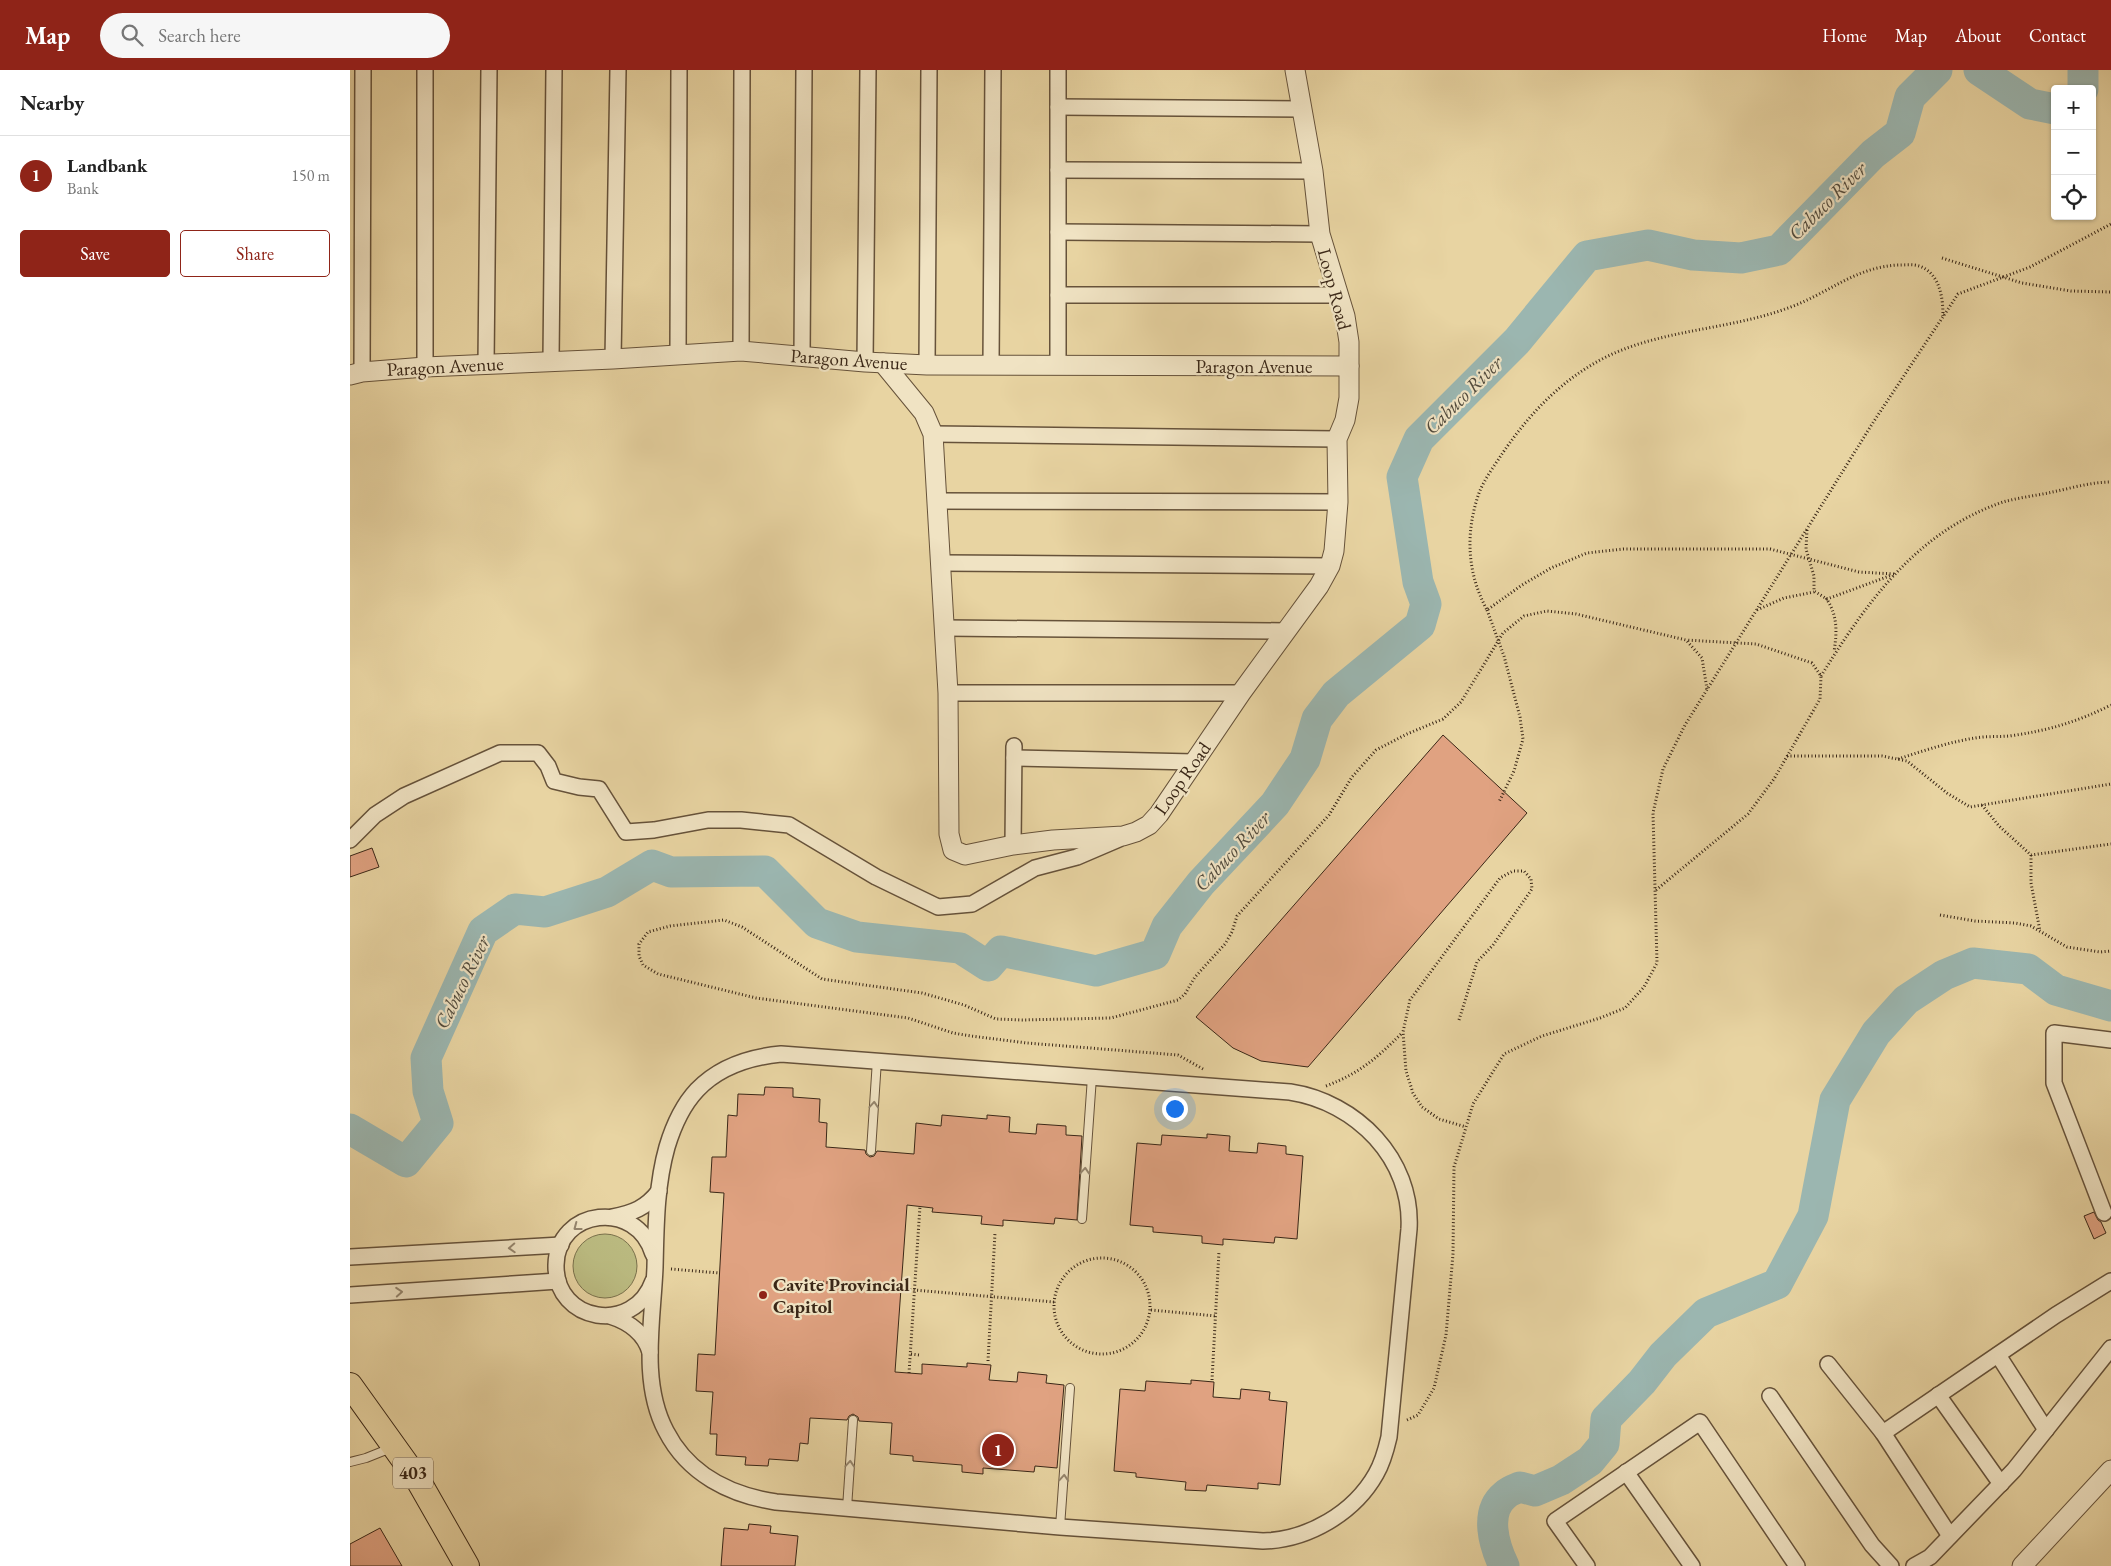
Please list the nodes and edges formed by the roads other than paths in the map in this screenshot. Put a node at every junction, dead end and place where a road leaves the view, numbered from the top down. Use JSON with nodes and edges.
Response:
{"nodes":[{"id":1,"x":363,"y":70,"type":"edge"},
{"id":2,"x":426,"y":70,"type":"edge"},
{"id":3,"x":489,"y":70,"type":"edge"},
{"id":4,"x":554,"y":70,"type":"edge"},
{"id":5,"x":618,"y":70,"type":"edge"},
{"id":6,"x":679,"y":70,"type":"edge"},
{"id":7,"x":742,"y":70,"type":"edge"},
{"id":8,"x":804,"y":70,"type":"edge"},
{"id":9,"x":868,"y":70,"type":"edge"},
{"id":10,"x":929,"y":70,"type":"edge"},
{"id":11,"x":993,"y":70,"type":"edge"},
{"id":12,"x":1058,"y":70,"type":"edge"},
{"id":13,"x":1295,"y":70,"type":"edge"},
{"id":14,"x":1058,"y":107,"type":"junction"},
{"id":15,"x":1302,"y":109,"type":"junction"},
{"id":16,"x":1058,"y":170,"type":"junction"},
{"id":17,"x":1313,"y":171,"type":"junction"},
{"id":18,"x":1058,"y":232,"type":"junction"},
{"id":19,"x":1320,"y":234,"type":"junction"},
{"id":20,"x":1058,"y":295,"type":"junction"},
{"id":21,"x":1338,"y":295,"type":"junction"},
{"id":22,"x":741,"y":351,"type":"junction"},
{"id":23,"x":678,"y":355,"type":"junction"},
{"id":24,"x":802,"y":356,"type":"junction"},
{"id":25,"x":613,"y":359,"type":"junction"},
{"id":26,"x":551,"y":360,"type":"junction"},
{"id":27,"x":874,"y":362,"type":"junction"},
{"id":28,"x":486,"y":364,"type":"junction"},
{"id":29,"x":927,"y":365,"type":"junction"},
{"id":30,"x":991,"y":365,"type":"junction"},
{"id":31,"x":1058,"y":365,"type":"junction"},
{"id":32,"x":1349,"y":366,"type":"junction"},
{"id":33,"x":425,"y":367,"type":"junction"},
{"id":34,"x":356,"y":374,"type":"edge"},
{"id":35,"x":933,"y":434,"type":"junction"},
{"id":36,"x":1337,"y":439,"type":"junction"},
{"id":37,"x":937,"y":501,"type":"junction"},
{"id":38,"x":1338,"y":502,"type":"junction"},
{"id":39,"x":941,"y":564,"type":"junction"},
{"id":40,"x":1330,"y":566,"type":"junction"},
{"id":41,"x":945,"y":628,"type":"junction"},
{"id":42,"x":1286,"y":631,"type":"junction"},
{"id":43,"x":948,"y":693,"type":"junction"},
{"id":44,"x":1242,"y":693,"type":"junction"},
{"id":45,"x":1194,"y":762,"type":"junction"},
{"id":46,"x":1136,"y":832,"type":"junction"},
{"id":47,"x":350,"y":840,"type":"edge"},
{"id":48,"x":1013,"y":845,"type":"junction"},
{"id":49,"x":2111,"y":1040,"type":"edge"},
{"id":50,"x":877,"y":1060,"type":"junction"},
{"id":51,"x":1092,"y":1076,"type":"junction"},
{"id":52,"x":871,"y":1151,"type":"dead end"},
{"id":53,"x":659,"y":1191,"type":"junction"},
{"id":54,"x":2104,"y":1212,"type":"dead end"},
{"id":55,"x":611,"y":1217,"type":"junction"},
{"id":56,"x":1082,"y":1219,"type":"dead end"},
{"id":57,"x":561,"y":1245,"type":"junction"},
{"id":58,"x":350,"y":1257,"type":"edge"},
{"id":59,"x":655,"y":1267,"type":"junction"},
{"id":60,"x":558,"y":1281,"type":"junction"},
{"id":61,"x":2111,"y":1281,"type":"edge"},
{"id":62,"x":350,"y":1295,"type":"edge"},
{"id":63,"x":608,"y":1316,"type":"junction"},
{"id":64,"x":2111,"y":1348,"type":"edge"},
{"id":65,"x":1998,"y":1355,"type":"junction"},
{"id":66,"x":650,"y":1360,"type":"junction"},
{"id":67,"x":1828,"y":1364,"type":"dead end"},
{"id":68,"x":350,"y":1384,"type":"edge"},
{"id":69,"x":1070,"y":1388,"type":"dead end"},
{"id":70,"x":1938,"y":1395,"type":"junction"},
{"id":71,"x":1770,"y":1396,"type":"dead end"},
{"id":72,"x":853,"y":1420,"type":"dead end"},
{"id":73,"x":2046,"y":1430,"type":"junction"},
{"id":74,"x":1883,"y":1433,"type":"junction"},
{"id":75,"x":395,"y":1446,"type":"junction"},
{"id":76,"x":350,"y":1462,"type":"edge"},
{"id":77,"x":2111,"y":1470,"type":"edge"},
{"id":78,"x":1626,"y":1472,"type":"junction"},
{"id":79,"x":2001,"y":1484,"type":"junction"},
{"id":80,"x":847,"y":1508,"type":"junction"},
{"id":81,"x":1060,"y":1527,"type":"junction"},
{"id":82,"x":1950,"y":1536,"type":"junction"},
{"id":83,"x":1934,"y":1561,"type":"edge"},
{"id":84,"x":467,"y":1566,"type":"edge"},
{"id":85,"x":1587,"y":1566,"type":"edge"},
{"id":86,"x":1692,"y":1566,"type":"edge"},
{"id":87,"x":1797,"y":1566,"type":"edge"},
{"id":88,"x":1890,"y":1566,"type":"edge"},
{"id":89,"x":1914,"y":1566,"type":"edge"},
{"id":90,"x":2022,"y":1566,"type":"edge"}],
"edges":[{"from":1,"to":34,"type":"street"},
{"from":2,"to":33,"type":"street"},
{"from":3,"to":28,"type":"street"},
{"from":4,"to":26,"type":"street"},
{"from":5,"to":25,"type":"street"},
{"from":6,"to":23,"type":"street"},
{"from":7,"to":22,"type":"street"},
{"from":8,"to":24,"type":"street"},
{"from":9,"to":27,"type":"street"},
{"from":10,"to":29,"type":"street"},
{"from":11,"to":30,"type":"street"},
{"from":12,"to":14,"type":"street"},
{"from":13,"to":15,"type":"street","name":"Loop Road"},
{"from":14,"to":15,"type":"street"},
{"from":14,"to":16,"type":"street"},
{"from":15,"to":17,"type":"street","name":"Loop Road"},
{"from":16,"to":17,"type":"street"},
{"from":16,"to":18,"type":"street"},
{"from":17,"to":19,"type":"street","name":"Loop Road"},
{"from":18,"to":19,"type":"street"},
{"from":18,"to":20,"type":"street"},
{"from":19,"to":21,"type":"street","name":"Loop Road"},
{"from":20,"to":21,"type":"street"},
{"from":20,"to":31,"type":"street"},
{"from":21,"to":32,"type":"street","name":"Loop Road"},
{"from":22,"to":23,"type":"street","name":"Paragon Avenue"},
{"from":22,"to":24,"type":"street","name":"Paragon Avenue"},
{"from":23,"to":25,"type":"street","name":"Paragon Avenue"},
{"from":24,"to":27,"type":"street","name":"Paragon Avenue"},
{"from":25,"to":26,"type":"street","name":"Paragon Avenue"},
{"from":26,"to":28,"type":"street","name":"Paragon Avenue"},
{"from":27,"to":29,"type":"street","name":"Paragon Avenue"},
{"from":27,"to":35,"type":"street","name":"Loop Road"},
{"from":28,"to":33,"type":"street","name":"Paragon Avenue"},
{"from":29,"to":30,"type":"street","name":"Paragon Avenue"},
{"from":30,"to":31,"type":"street","name":"Paragon Avenue"},
{"from":31,"to":32,"type":"street","name":"Paragon Avenue"},
{"from":32,"to":36,"type":"street","name":"Loop Road"},
{"from":33,"to":34,"type":"street","name":"Paragon Avenue"},
{"from":35,"to":36,"type":"street"},
{"from":35,"to":37,"type":"street","name":"Loop Road"},
{"from":36,"to":38,"type":"street","name":"Loop Road"},
{"from":37,"to":38,"type":"street"},
{"from":37,"to":39,"type":"street","name":"Loop Road"},
{"from":38,"to":40,"type":"street","name":"Loop Road"},
{"from":39,"to":40,"type":"street"},
{"from":39,"to":41,"type":"street","name":"Loop Road"},
{"from":40,"to":42,"type":"street","name":"Loop Road"},
{"from":41,"to":42,"type":"street"},
{"from":41,"to":43,"type":"street","name":"Loop Road"},
{"from":42,"to":44,"type":"street","name":"Loop Road"},
{"from":43,"to":44,"type":"street"},
{"from":43,"to":48,"type":"street","name":"Loop Road"},
{"from":44,"to":45,"type":"street","name":"Loop Road"},
{"from":45,"to":46,"type":"street","name":"Loop Road"},
{"from":45,"to":48,"type":"street"},
{"from":46,"to":47,"type":"street"},
{"from":46,"to":48,"type":"street","name":"Loop Road"},
{"from":49,"to":54,"type":"street"},
{"from":50,"to":51,"type":"street"},
{"from":52,"to":50,"type":"lane","one_way":true},
{"from":50,"to":53,"type":"street"},
{"from":56,"to":51,"type":"lane","one_way":true},
{"from":51,"to":81,"type":"street"},
{"from":53,"to":55,"type":"street"},
{"from":53,"to":59,"type":"street"},
{"from":55,"to":57,"type":"street","one_way":true},
{"from":55,"to":59,"type":"street"},
{"from":57,"to":58,"type":"street","one_way":true},
{"from":57,"to":60,"type":"street"},
{"from":59,"to":63,"type":"street"},
{"from":59,"to":66,"type":"street"},
{"from":62,"to":60,"type":"street","one_way":true},
{"from":60,"to":63,"type":"street"},
{"from":61,"to":65,"type":"street"},
{"from":63,"to":66,"type":"street"},
{"from":64,"to":73,"type":"street"},
{"from":65,"to":70,"type":"street"},
{"from":65,"to":73,"type":"street"},
{"from":66,"to":80,"type":"street"},
{"from":67,"to":74,"type":"street"},
{"from":68,"to":75,"type":"main road","number":"403"},
{"from":81,"to":69,"type":"lane","one_way":true},
{"from":70,"to":74,"type":"street"},
{"from":70,"to":79,"type":"street"},
{"from":71,"to":88,"type":"street"},
{"from":80,"to":72,"type":"lane","one_way":true},
{"from":73,"to":79,"type":"street"},
{"from":74,"to":82,"type":"street"},
{"from":75,"to":76,"type":"lane"},
{"from":75,"to":84,"type":"main road","number":"403"},
{"from":77,"to":90,"type":"street"},
{"from":78,"to":85,"type":"street"},
{"from":78,"to":86,"type":"street"},
{"from":78,"to":87,"type":"street"},
{"from":79,"to":82,"type":"street"},
{"from":80,"to":81,"type":"street"},
{"from":82,"to":83,"type":"street"},
{"from":83,"to":89,"type":"street"}]}
